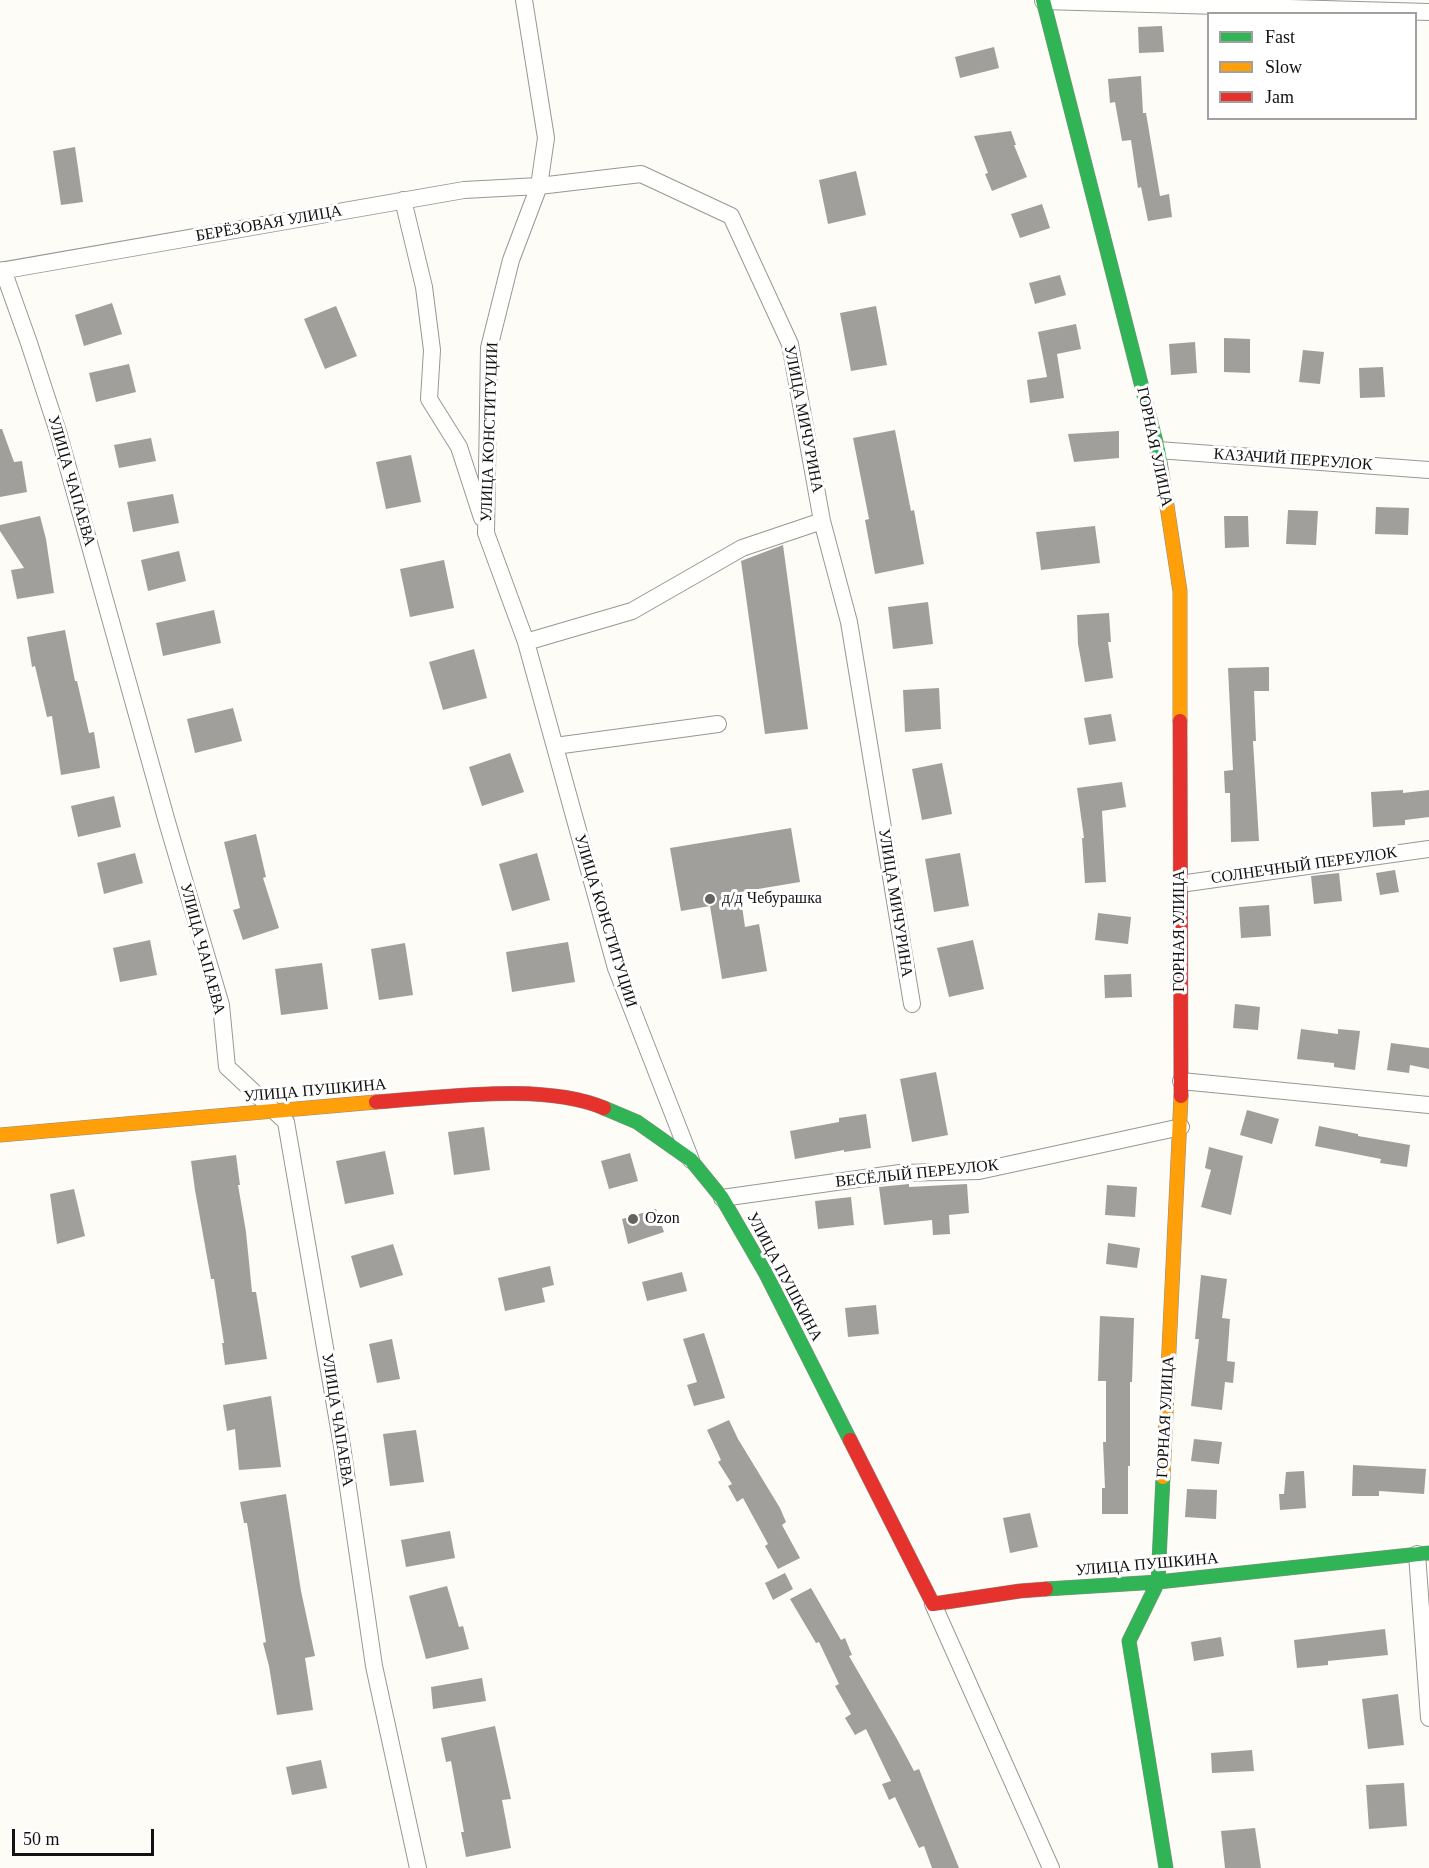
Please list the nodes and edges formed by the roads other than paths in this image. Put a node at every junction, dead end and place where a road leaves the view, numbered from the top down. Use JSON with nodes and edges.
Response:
{"nodes":[{"id":1,"x":524,"y":0,"type":"edge"},
{"id":2,"x":1043,"y":0,"type":"edge"},
{"id":3,"x":1429,"y":12,"type":"edge"},
{"id":4,"x":539,"y":186,"type":"junction"},
{"id":5,"x":403,"y":200,"type":"junction"},
{"id":6,"x":2,"y":271,"type":"edge"},
{"id":7,"x":1158,"y":450,"type":"junction"},
{"id":8,"x":1429,"y":470,"type":"edge"},
{"id":9,"x":822,"y":521,"type":"junction"},
{"id":10,"x":486,"y":533,"type":"junction"},
{"id":11,"x":526,"y":642,"type":"junction"},
{"id":12,"x":718,"y":724,"type":"dead end"},
{"id":13,"x":555,"y":746,"type":"junction"},
{"id":14,"x":1429,"y":849,"type":"edge"},
{"id":15,"x":1180,"y":884,"type":"junction"},
{"id":16,"x":912,"y":1004,"type":"dead end"},
{"id":17,"x":1181,"y":1081,"type":"junction"},
{"id":18,"x":1429,"y":1105,"type":"edge"},
{"id":19,"x":274,"y":1110,"type":"junction"},
{"id":20,"x":1181,"y":1127,"type":"junction"},
{"id":21,"x":0,"y":1135,"type":"edge"},
{"id":22,"x":691,"y":1160,"type":"junction"},
{"id":23,"x":723,"y":1198,"type":"junction"},
{"id":24,"x":1423,"y":1554,"type":"edge"},
{"id":25,"x":1158,"y":1582,"type":"junction"},
{"id":26,"x":933,"y":1604,"type":"junction"},
{"id":27,"x":1429,"y":1718,"type":"edge"},
{"id":28,"x":418,"y":1868,"type":"edge"},
{"id":29,"x":1051,"y":1868,"type":"edge"},
{"id":30,"x":1166,"y":1868,"type":"edge"}],
"edges":[{"from":1,"to":4,"type":"street"},
{"from":2,"to":3,"type":"street"},
{"from":2,"to":7,"type":"street","name":"ГОРНАЯ УЛИЦА"},
{"from":4,"to":5,"type":"street","name":"БЕРЁЗОВАЯ УЛИЦА"},
{"from":4,"to":9,"type":"street","name":"УЛИЦА МИЧУРИНА"},
{"from":4,"to":10,"type":"street","name":"УЛИЦА КОНСТИТУЦИИ"},
{"from":5,"to":6,"type":"street","name":"БЕРЁЗОВАЯ УЛИЦА"},
{"from":5,"to":10,"type":"street"},
{"from":6,"to":19,"type":"street","name":"УЛИЦА ЧАПАЕВА"},
{"from":7,"to":8,"type":"street","name":"КАЗАЧИЙ ПЕРЕУЛОК"},
{"from":7,"to":15,"type":"street","name":"ГОРНАЯ УЛИЦА"},
{"from":9,"to":11,"type":"street"},
{"from":9,"to":16,"type":"street","name":"УЛИЦА МИЧУРИНА"},
{"from":10,"to":11,"type":"street","name":"УЛИЦА КОНСТИТУЦИИ"},
{"from":11,"to":13,"type":"street","name":"УЛИЦА КОНСТИТУЦИИ"},
{"from":12,"to":13,"type":"street"},
{"from":13,"to":22,"type":"street","name":"УЛИЦА КОНСТИТУЦИИ"},
{"from":14,"to":15,"type":"street","name":"СОЛНЕЧНЫЙ ПЕРЕУЛОК"},
{"from":15,"to":17,"type":"street","name":"ГОРНАЯ УЛИЦА"},
{"from":17,"to":18,"type":"street"},
{"from":17,"to":20,"type":"street","name":"ГОРНАЯ УЛИЦА"},
{"from":19,"to":21,"type":"street","name":"УЛИЦА ПУШКИНА"},
{"from":19,"to":22,"type":"street","name":"УЛИЦА ПУШКИНА"},
{"from":19,"to":28,"type":"street","name":"УЛИЦА ЧАПАЕВА"},
{"from":20,"to":23,"type":"street","name":"ВЕСЁЛЫЙ ПЕРЕУЛОК"},
{"from":20,"to":25,"type":"street","name":"ГОРНАЯ УЛИЦА"},
{"from":22,"to":23,"type":"street","name":"УЛИЦА ПУШКИНА"},
{"from":23,"to":26,"type":"street","name":"УЛИЦА ПУШКИНА"},
{"from":24,"to":25,"type":"street","name":"УЛИЦА ПУШКИНА"},
{"from":24,"to":27,"type":"street"},
{"from":25,"to":26,"type":"street","name":"УЛИЦА ПУШКИНА"},
{"from":25,"to":30,"type":"street","name":"ГОРНАЯ УЛИЦА"},
{"from":26,"to":29,"type":"street"}]}
